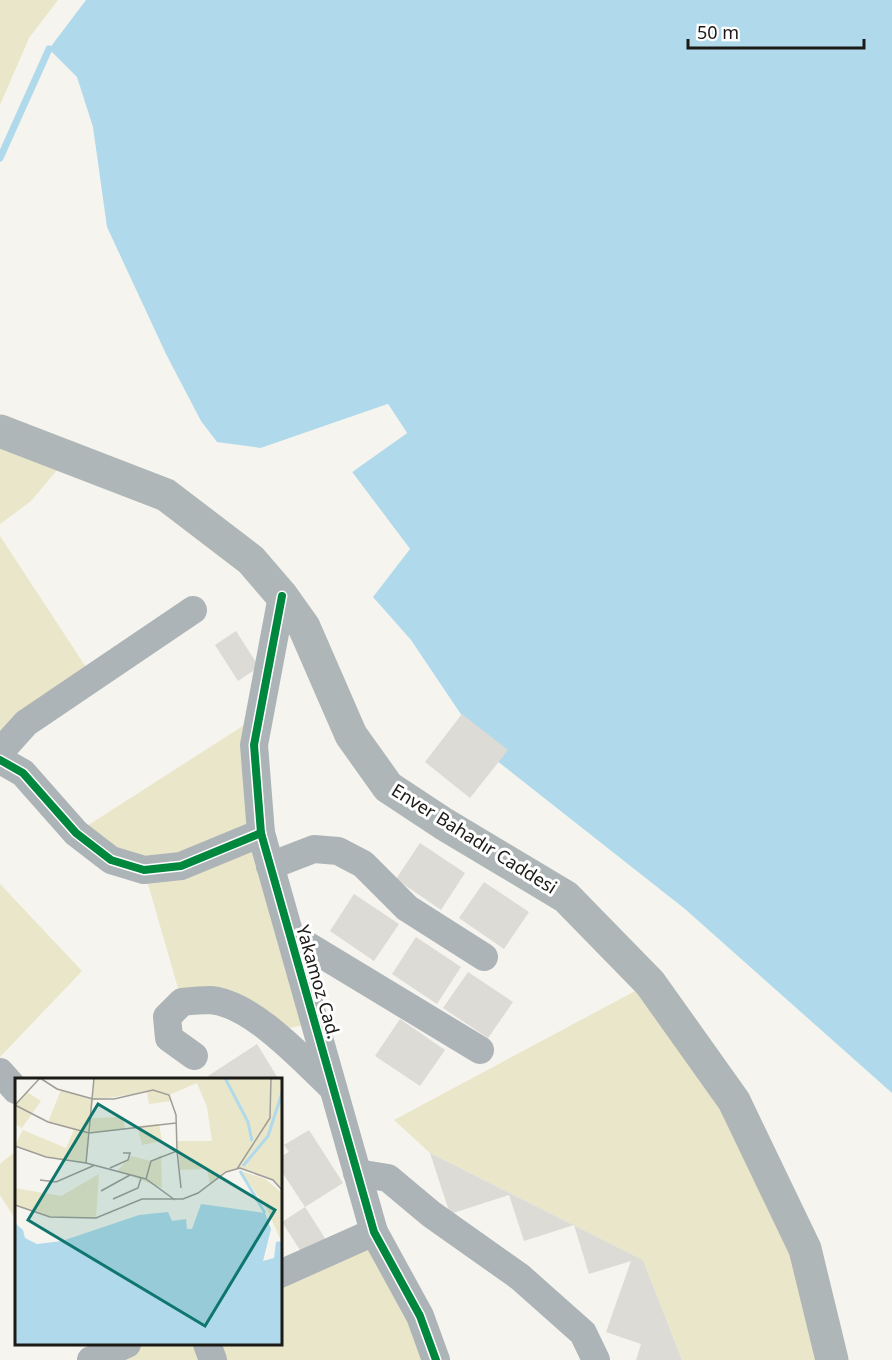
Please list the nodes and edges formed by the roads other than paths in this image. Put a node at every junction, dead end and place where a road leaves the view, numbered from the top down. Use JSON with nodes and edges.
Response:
{"nodes":[{"id":1,"x":0,"y":430,"type":"edge"},
{"id":2,"x":282,"y":596,"type":"junction"},
{"id":3,"x":193,"y":610,"type":"dead end"},
{"id":4,"x":0,"y":752,"type":"edge"},
{"id":5,"x":0,"y":760,"type":"edge"},
{"id":6,"x":261,"y":833,"type":"junction"},
{"id":7,"x":270,"y":866,"type":"junction"},
{"id":8,"x":290,"y":935,"type":"junction"},
{"id":9,"x":484,"y":957,"type":"dead end"},
{"id":10,"x":480,"y":1050,"type":"dead end"},
{"id":11,"x":194,"y":1056,"type":"dead end"},
{"id":12,"x":0,"y":1072,"type":"edge"},
{"id":13,"x":333,"y":1088,"type":"junction"},
{"id":14,"x":15,"y":1089,"type":"edge"},
{"id":15,"x":357,"y":1173,"type":"junction"},
{"id":16,"x":374,"y":1232,"type":"junction"},
{"id":17,"x":282,"y":1273,"type":"edge"},
{"id":18,"x":125,"y":1345,"type":"edge"},
{"id":19,"x":207,"y":1345,"type":"edge"},
{"id":20,"x":91,"y":1360,"type":"edge"},
{"id":21,"x":213,"y":1360,"type":"edge"},
{"id":22,"x":436,"y":1360,"type":"edge"},
{"id":23,"x":596,"y":1360,"type":"edge"},
{"id":24,"x":832,"y":1360,"type":"edge"}],
"edges":[{"from":1,"to":2,"type":"main road","name":"Enver Bahadır Caddesi"},
{"from":2,"to":6,"type":"street","name":"Yakamoz Cad."},
{"from":2,"to":24,"type":"main road","name":"Enver Bahadır Caddesi"},
{"from":3,"to":4,"type":"street"},
{"from":5,"to":6,"type":"street"},
{"from":6,"to":7,"type":"street","name":"Yakamoz Cad."},
{"from":7,"to":8,"type":"street","name":"Yakamoz Cad."},
{"from":7,"to":9,"type":"street"},
{"from":8,"to":10,"type":"street"},
{"from":8,"to":13,"type":"street","name":"Yakamoz Cad."},
{"from":11,"to":13,"type":"street"},
{"from":12,"to":14,"type":"street"},
{"from":13,"to":15,"type":"street","name":"Yakamoz Cad."},
{"from":15,"to":16,"type":"street","name":"Yakamoz Cad."},
{"from":15,"to":23,"type":"street"},
{"from":16,"to":17,"type":"street"},
{"from":16,"to":22,"type":"street","name":"Yakamoz Cad."},
{"from":18,"to":20,"type":"street"},
{"from":19,"to":21,"type":"street"}]}
